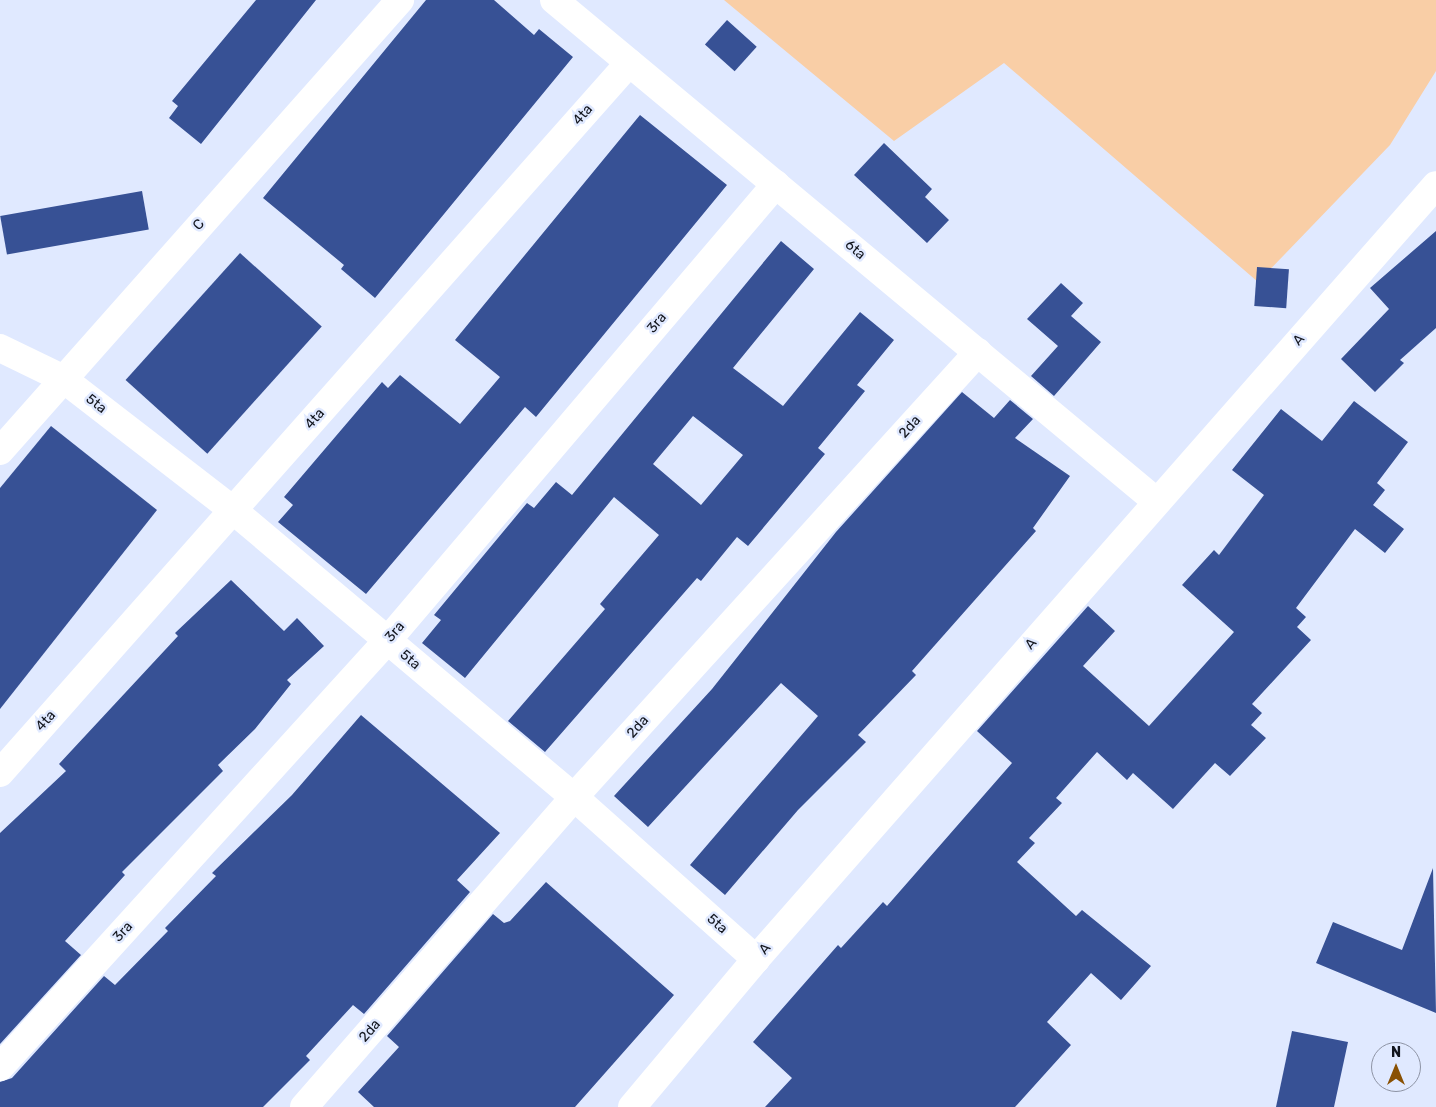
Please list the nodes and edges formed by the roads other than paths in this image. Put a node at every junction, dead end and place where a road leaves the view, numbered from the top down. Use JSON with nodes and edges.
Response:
{"nodes":[{"id":1,"x":400,"y":0,"type":"edge"},
{"id":2,"x":554,"y":0,"type":"edge"},
{"id":3,"x":629,"y":62,"type":"junction"},
{"id":4,"x":776,"y":184,"type":"junction"},
{"id":5,"x":1436,"y":186,"type":"edge"},
{"id":6,"x":0,"y":348,"type":"edge"},
{"id":7,"x":978,"y":352,"type":"junction"},
{"id":8,"x":62,"y":378,"type":"junction"},
{"id":9,"x":0,"y":451,"type":"edge"},
{"id":10,"x":1156,"y":501,"type":"junction"},
{"id":11,"x":234,"y":511,"type":"junction"},
{"id":12,"x":387,"y":641,"type":"junction"},
{"id":13,"x":0,"y":773,"type":"edge"},
{"id":14,"x":574,"y":798,"type":"junction"},
{"id":15,"x":756,"y":959,"type":"junction"},
{"id":16,"x":0,"y":1067,"type":"edge"},
{"id":17,"x":304,"y":1107,"type":"edge"},
{"id":18,"x":632,"y":1107,"type":"edge"}],
"edges":[{"from":1,"to":8,"type":"street","name":"C"},
{"from":2,"to":3,"type":"street","name":"6ta"},
{"from":3,"to":4,"type":"street","name":"6ta"},
{"from":3,"to":11,"type":"street","name":"4ta"},
{"from":4,"to":7,"type":"street","name":"6ta"},
{"from":4,"to":12,"type":"street","name":"3ra"},
{"from":5,"to":10,"type":"street","name":"A"},
{"from":6,"to":8,"type":"street","name":"5ta"},
{"from":7,"to":10,"type":"street","name":"6ta"},
{"from":7,"to":14,"type":"street","name":"2da"},
{"from":8,"to":9,"type":"street","name":"C"},
{"from":8,"to":11,"type":"street","name":"5ta"},
{"from":10,"to":15,"type":"street","name":"A"},
{"from":11,"to":12,"type":"street","name":"5ta"},
{"from":11,"to":13,"type":"street","name":"4ta"},
{"from":12,"to":14,"type":"street","name":"5ta"},
{"from":12,"to":16,"type":"street","name":"3ra"},
{"from":14,"to":15,"type":"street","name":"5ta"},
{"from":14,"to":17,"type":"street","name":"2da"},
{"from":15,"to":18,"type":"street","name":"A"}]}
